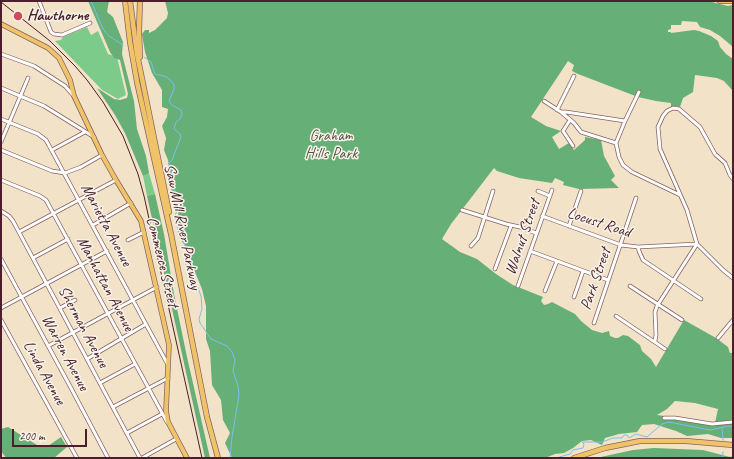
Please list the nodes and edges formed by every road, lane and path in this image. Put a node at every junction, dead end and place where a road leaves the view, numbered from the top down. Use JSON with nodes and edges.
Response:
{"nodes":[{"id":1,"x":39,"y":1,"type":"edge"},
{"id":2,"x":124,"y":1,"type":"edge"},
{"id":3,"x":130,"y":1,"type":"edge"},
{"id":4,"x":140,"y":1,"type":"edge"},
{"id":5,"x":720,"y":1,"type":"edge"},
{"id":6,"x":733,"y":1,"type":"edge"},
{"id":7,"x":90,"y":23,"type":"dead end"},
{"id":8,"x":1,"y":24,"type":"edge"},
{"id":9,"x":1,"y":54,"type":"edge"},
{"id":10,"x":141,"y":74,"type":"junction"},
{"id":11,"x":574,"y":76,"type":"dead end"},
{"id":12,"x":28,"y":78,"type":"dead end"},
{"id":13,"x":1,"y":88,"type":"edge"},
{"id":14,"x":640,"y":92,"type":"dead end"},
{"id":15,"x":20,"y":96,"type":"junction"},
{"id":16,"x":74,"y":96,"type":"junction"},
{"id":17,"x":544,"y":101,"type":"dead end"},
{"id":18,"x":559,"y":111,"type":"junction"},
{"id":19,"x":1,"y":119,"type":"edge"},
{"id":20,"x":570,"y":120,"type":"junction"},
{"id":21,"x":625,"y":121,"type":"junction"},
{"id":22,"x":9,"y":122,"type":"junction"},
{"id":23,"x":85,"y":132,"type":"junction"},
{"id":24,"x":94,"y":137,"type":"junction"},
{"id":25,"x":1,"y":142,"type":"edge"},
{"id":26,"x":616,"y":143,"type":"junction"},
{"id":27,"x":572,"y":146,"type":"dead end"},
{"id":28,"x":1,"y":150,"type":"edge"},
{"id":29,"x":52,"y":150,"type":"junction"},
{"id":30,"x":102,"y":155,"type":"junction"},
{"id":31,"x":65,"y":174,"type":"junction"},
{"id":32,"x":733,"y":179,"type":"edge"},
{"id":33,"x":1,"y":180,"type":"edge"},
{"id":34,"x":116,"y":180,"type":"junction"},
{"id":35,"x":552,"y":190,"type":"dead end"},
{"id":36,"x":493,"y":191,"type":"dead end"},
{"id":37,"x":538,"y":191,"type":"dead end"},
{"id":38,"x":581,"y":191,"type":"dead end"},
{"id":39,"x":550,"y":196,"type":"junction"},
{"id":40,"x":681,"y":196,"type":"junction"},
{"id":41,"x":636,"y":198,"type":"dead end"},
{"id":42,"x":79,"y":200,"type":"junction"},
{"id":43,"x":131,"y":203,"type":"junction"},
{"id":44,"x":462,"y":210,"type":"dead end"},
{"id":45,"x":1,"y":211,"type":"edge"},
{"id":46,"x":54,"y":214,"type":"junction"},
{"id":47,"x":542,"y":216,"type":"junction"},
{"id":48,"x":484,"y":217,"type":"junction"},
{"id":49,"x":93,"y":225,"type":"junction"},
{"id":50,"x":511,"y":226,"type":"junction"},
{"id":51,"x":569,"y":226,"type":"junction"},
{"id":52,"x":144,"y":231,"type":"junction"},
{"id":53,"x":19,"y":232,"type":"junction"},
{"id":54,"x":536,"y":233,"type":"junction"},
{"id":55,"x":68,"y":240,"type":"junction"},
{"id":56,"x":128,"y":240,"type":"dead end"},
{"id":57,"x":697,"y":244,"type":"junction"},
{"id":58,"x":621,"y":245,"type":"junction"},
{"id":59,"x":471,"y":246,"type":"dead end"},
{"id":60,"x":638,"y":247,"type":"junction"},
{"id":61,"x":106,"y":251,"type":"junction"},
{"id":62,"x":530,"y":251,"type":"junction"},
{"id":63,"x":33,"y":258,"type":"junction"},
{"id":64,"x":1,"y":259,"type":"edge"},
{"id":65,"x":557,"y":261,"type":"junction"},
{"id":66,"x":81,"y":264,"type":"junction"},
{"id":67,"x":495,"y":269,"type":"dead end"},
{"id":68,"x":583,"y":271,"type":"junction"},
{"id":69,"x":733,"y":278,"type":"edge"},
{"id":70,"x":608,"y":280,"type":"junction"},
{"id":71,"x":673,"y":280,"type":"junction"},
{"id":72,"x":46,"y":283,"type":"junction"},
{"id":73,"x":518,"y":286,"type":"dead end"},
{"id":74,"x":630,"y":286,"type":"dead end"},
{"id":75,"x":157,"y":287,"type":"junction"},
{"id":76,"x":545,"y":291,"type":"dead end"},
{"id":77,"x":21,"y":296,"type":"junction"},
{"id":78,"x":574,"y":297,"type":"dead end"},
{"id":79,"x":701,"y":299,"type":"dead end"},
{"id":80,"x":75,"y":300,"type":"dead end"},
{"id":81,"x":133,"y":300,"type":"junction"},
{"id":82,"x":658,"y":304,"type":"junction"},
{"id":83,"x":1,"y":308,"type":"edge"},
{"id":84,"x":60,"y":308,"type":"junction"},
{"id":85,"x":108,"y":314,"type":"junction"},
{"id":86,"x":616,"y":316,"type":"dead end"},
{"id":87,"x":1,"y":320,"type":"edge"},
{"id":88,"x":682,"y":320,"type":"dead end"},
{"id":89,"x":733,"y":320,"type":"edge"},
{"id":90,"x":594,"y":323,"type":"dead end"},
{"id":91,"x":146,"y":324,"type":"junction"},
{"id":92,"x":73,"y":333,"type":"junction"},
{"id":93,"x":718,"y":338,"type":"dead end"},
{"id":94,"x":122,"y":339,"type":"junction"},
{"id":95,"x":654,"y":341,"type":"junction"},
{"id":96,"x":48,"y":346,"type":"junction"},
{"id":97,"x":665,"y":349,"type":"dead end"},
{"id":98,"x":87,"y":359,"type":"junction"},
{"id":99,"x":135,"y":364,"type":"junction"},
{"id":100,"x":168,"y":366,"type":"junction"},
{"id":101,"x":168,"y":378,"type":"junction"},
{"id":102,"x":100,"y":383,"type":"junction"},
{"id":103,"x":148,"y":389,"type":"junction"},
{"id":104,"x":113,"y":407,"type":"junction"},
{"id":105,"x":162,"y":414,"type":"junction"},
{"id":106,"x":664,"y":418,"type":"dead end"},
{"id":107,"x":168,"y":422,"type":"junction"},
{"id":108,"x":733,"y":422,"type":"edge"},
{"id":109,"x":127,"y":433,"type":"junction"},
{"id":110,"x":176,"y":439,"type":"junction"},
{"id":111,"x":733,"y":446,"type":"edge"},
{"id":112,"x":77,"y":458,"type":"edge"},
{"id":113,"x":108,"y":458,"type":"edge"},
{"id":114,"x":141,"y":458,"type":"edge"},
{"id":115,"x":187,"y":458,"type":"edge"},
{"id":116,"x":219,"y":458,"type":"edge"},
{"id":117,"x":574,"y":458,"type":"edge"},
{"id":118,"x":581,"y":458,"type":"edge"}],
"edges":[{"from":1,"to":7,"type":"street"},
{"from":2,"to":116,"type":"highway","name":"Saw Mill River Parkway"},
{"from":3,"to":10,"type":"highway","name":"Saw Mill River Parkway"},
{"from":4,"to":10,"type":"highway"},
{"from":5,"to":6,"type":"highway"},
{"from":8,"to":16,"type":"main road"},
{"from":9,"to":16,"type":"street","name":"Commerce Street"},
{"from":10,"to":116,"type":"highway","name":"Saw Mill River Parkway"},
{"from":11,"to":18,"type":"street"},
{"from":12,"to":15,"type":"street"},
{"from":13,"to":15,"type":"street"},
{"from":14,"to":21,"type":"street"},
{"from":15,"to":22,"type":"street"},
{"from":15,"to":23,"type":"street"},
{"from":16,"to":24,"type":"main road","name":"Commerce Street"},
{"from":17,"to":18,"type":"street"},
{"from":18,"to":20,"type":"street"},
{"from":18,"to":21,"type":"street"},
{"from":19,"to":22,"type":"street","name":"Marietta Avenue"},
{"from":20,"to":26,"type":"street"},
{"from":20,"to":27,"type":"street"},
{"from":21,"to":26,"type":"street"},
{"from":22,"to":25,"type":"street"},
{"from":22,"to":29,"type":"street","name":"Marietta Avenue"},
{"from":23,"to":24,"type":"street"},
{"from":23,"to":29,"type":"street"},
{"from":24,"to":30,"type":"main road","name":"Commerce Street"},
{"from":26,"to":40,"type":"street"},
{"from":28,"to":31,"type":"street"},
{"from":29,"to":31,"type":"street","name":"Marietta Avenue"},
{"from":30,"to":31,"type":"street"},
{"from":30,"to":34,"type":"main road","name":"Commerce Street"},
{"from":31,"to":42,"type":"street","name":"Marietta Avenue"},
{"from":32,"to":40,"type":"street"},
{"from":33,"to":46,"type":"street","name":"Manhattan Avenue"},
{"from":34,"to":42,"type":"street"},
{"from":34,"to":43,"type":"main road","name":"Commerce Street"},
{"from":35,"to":39,"type":"street","name":"Walnut Street"},
{"from":36,"to":48,"type":"street"},
{"from":37,"to":39,"type":"street","name":"Walnut Street"},
{"from":38,"to":51,"type":"street"},
{"from":39,"to":47,"type":"street","name":"Walnut Street"},
{"from":40,"to":57,"type":"street"},
{"from":41,"to":58,"type":"street","name":"Park Street"},
{"from":42,"to":46,"type":"street"},
{"from":42,"to":49,"type":"street","name":"Marietta Avenue"},
{"from":43,"to":49,"type":"street"},
{"from":43,"to":52,"type":"main road","name":"Commerce Street"},
{"from":44,"to":48,"type":"street"},
{"from":45,"to":53,"type":"street","name":"Sherman Avenue"},
{"from":46,"to":53,"type":"street"},
{"from":46,"to":55,"type":"street","name":"Manhattan Avenue"},
{"from":47,"to":51,"type":"street","name":"Locust Road"},
{"from":47,"to":54,"type":"street","name":"Walnut Street"},
{"from":48,"to":50,"type":"street"},
{"from":48,"to":59,"type":"street"},
{"from":49,"to":61,"type":"street","name":"Marietta Avenue"},
{"from":50,"to":54,"type":"street"},
{"from":50,"to":67,"type":"street"},
{"from":51,"to":58,"type":"street","name":"Locust Road"},
{"from":52,"to":56,"type":"street"},
{"from":52,"to":75,"type":"main road","name":"Commerce Street"},
{"from":53,"to":63,"type":"street","name":"Sherman Avenue"},
{"from":54,"to":62,"type":"street","name":"Walnut Street"},
{"from":55,"to":63,"type":"street"},
{"from":55,"to":66,"type":"street","name":"Manhattan Avenue"},
{"from":57,"to":60,"type":"street","name":"Locust Road"},
{"from":57,"to":69,"type":"street"},
{"from":57,"to":71,"type":"street"},
{"from":58,"to":60,"type":"street","name":"Locust Road"},
{"from":58,"to":70,"type":"street","name":"Park Street"},
{"from":60,"to":71,"type":"street"},
{"from":61,"to":66,"type":"street"},
{"from":61,"to":81,"type":"street","name":"Marietta Avenue"},
{"from":62,"to":65,"type":"street"},
{"from":62,"to":73,"type":"street","name":"Walnut Street"},
{"from":63,"to":72,"type":"street","name":"Sherman Avenue"},
{"from":64,"to":77,"type":"street","name":"Warren Avenue"},
{"from":65,"to":68,"type":"street"},
{"from":65,"to":76,"type":"street"},
{"from":66,"to":72,"type":"street"},
{"from":66,"to":85,"type":"street","name":"Manhattan Avenue"},
{"from":68,"to":70,"type":"street"},
{"from":68,"to":78,"type":"street"},
{"from":70,"to":90,"type":"street","name":"Park Street"},
{"from":71,"to":79,"type":"street"},
{"from":71,"to":82,"type":"street"},
{"from":72,"to":77,"type":"street"},
{"from":72,"to":84,"type":"street","name":"Sherman Avenue"},
{"from":74,"to":82,"type":"street"},
{"from":75,"to":81,"type":"street"},
{"from":75,"to":100,"type":"main road","name":"Commerce Street"},
{"from":77,"to":83,"type":"street"},
{"from":77,"to":96,"type":"street","name":"Warren Avenue"},
{"from":80,"to":84,"type":"street"},
{"from":81,"to":85,"type":"street"},
{"from":81,"to":91,"type":"street","name":"Marietta Avenue"},
{"from":82,"to":88,"type":"street"},
{"from":82,"to":95,"type":"street"},
{"from":84,"to":92,"type":"street","name":"Sherman Avenue"},
{"from":85,"to":92,"type":"street"},
{"from":85,"to":94,"type":"street","name":"Manhattan Avenue"},
{"from":86,"to":95,"type":"street"},
{"from":87,"to":112,"type":"street","name":"Linda Avenue"},
{"from":89,"to":93,"type":"street"},
{"from":91,"to":94,"type":"street"},
{"from":91,"to":100,"type":"street","name":"Marietta Avenue"},
{"from":92,"to":96,"type":"street"},
{"from":92,"to":98,"type":"street","name":"Sherman Avenue"},
{"from":94,"to":98,"type":"street"},
{"from":94,"to":99,"type":"street","name":"Manhattan Avenue"},
{"from":95,"to":97,"type":"street"},
{"from":96,"to":113,"type":"street","name":"Warren Avenue"},
{"from":98,"to":102,"type":"street","name":"Sherman Avenue"},
{"from":99,"to":102,"type":"street"},
{"from":99,"to":103,"type":"street","name":"Manhattan Avenue"},
{"from":100,"to":101,"type":"main road","name":"Commerce Street"},
{"from":101,"to":103,"type":"street"},
{"from":101,"to":107,"type":"main road","name":"Commerce Street"},
{"from":102,"to":104,"type":"street","name":"Sherman Avenue"},
{"from":103,"to":104,"type":"street"},
{"from":103,"to":105,"type":"street","name":"Manhattan Avenue"},
{"from":104,"to":109,"type":"street","name":"Sherman Avenue"},
{"from":105,"to":107,"type":"street","name":"Manhattan Avenue"},
{"from":105,"to":109,"type":"street"},
{"from":106,"to":108,"type":"street"},
{"from":107,"to":110,"type":"main road","name":"Commerce Street"},
{"from":109,"to":114,"type":"street","name":"Sherman Avenue"},
{"from":110,"to":114,"type":"street"},
{"from":110,"to":115,"type":"main road","name":"Commerce Street"},
{"from":111,"to":117,"type":"highway"},
{"from":111,"to":118,"type":"highway"}]}
